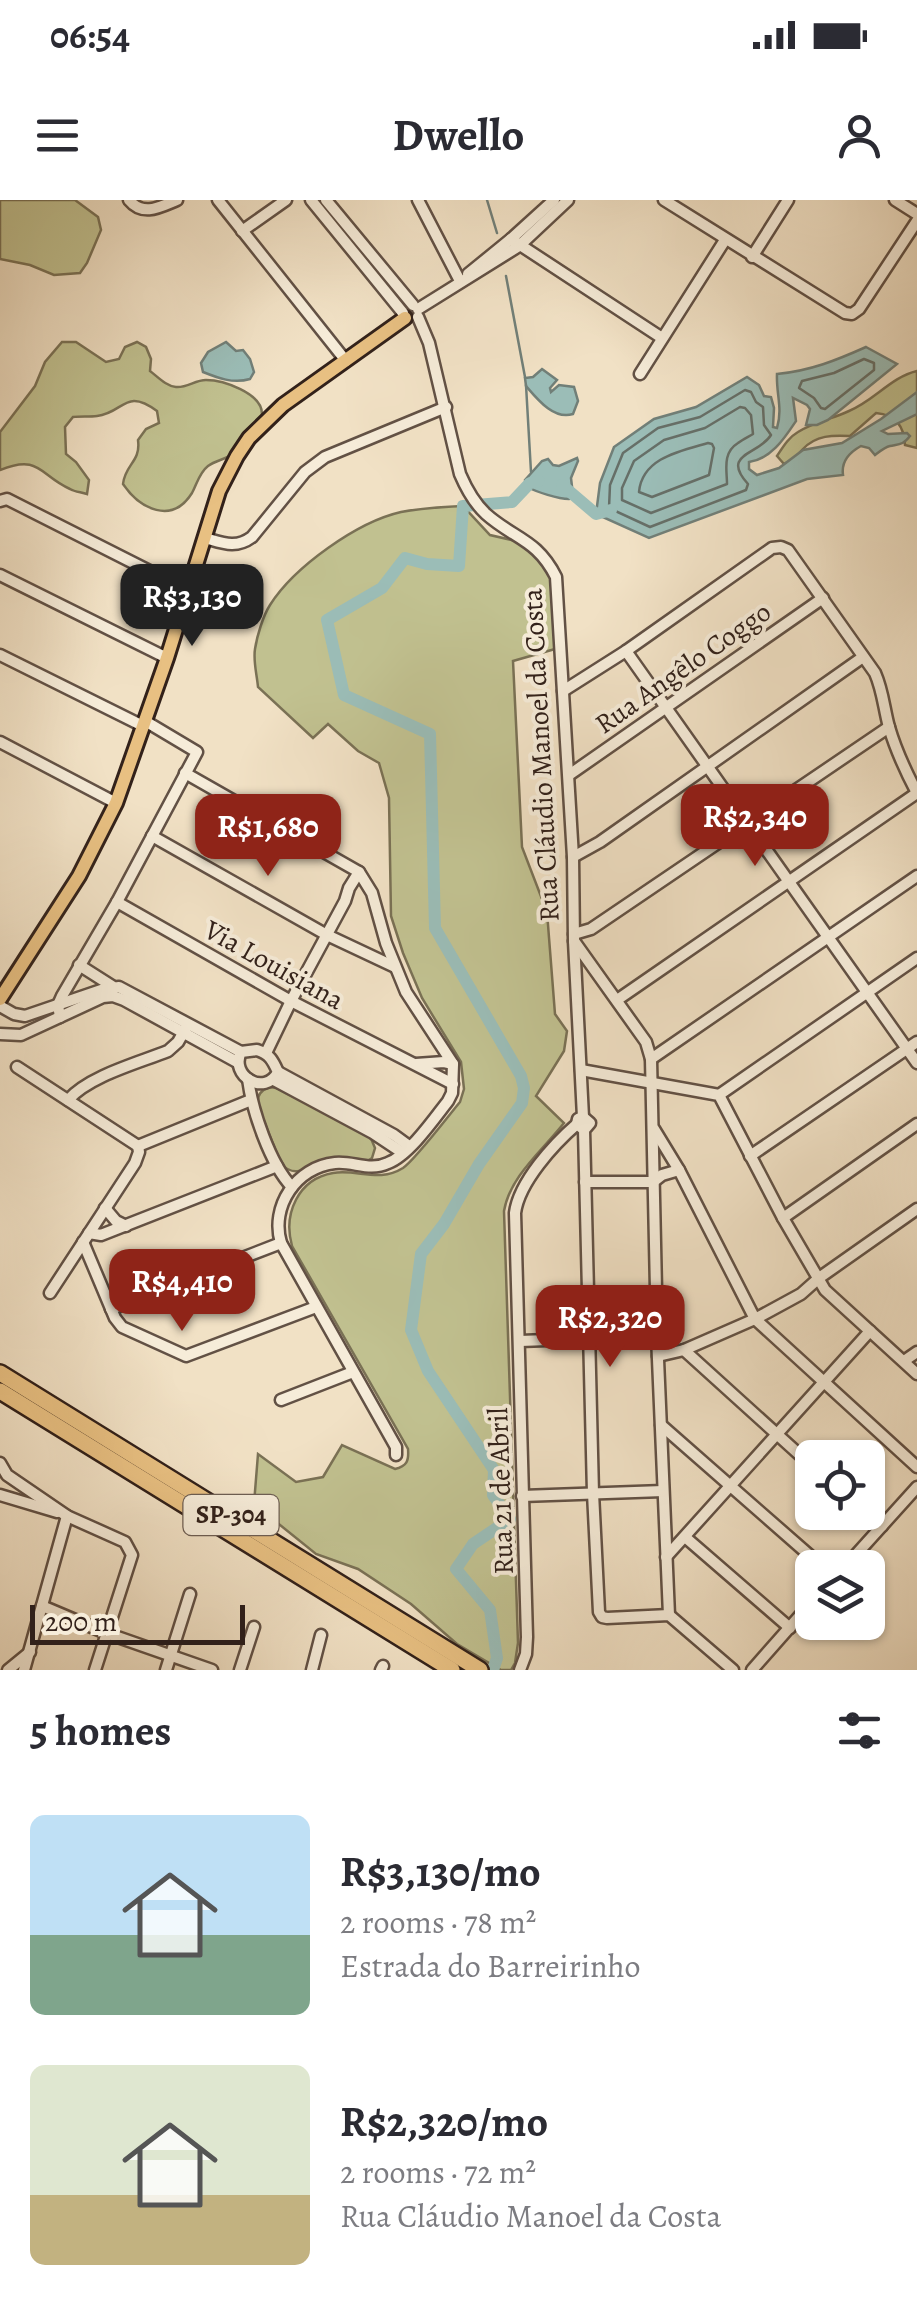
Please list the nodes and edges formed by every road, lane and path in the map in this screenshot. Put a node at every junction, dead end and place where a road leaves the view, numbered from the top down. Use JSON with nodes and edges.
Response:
{"nodes":[{"id":1,"x":129,"y":200,"type":"edge"},
{"id":2,"x":177,"y":200,"type":"edge"},
{"id":3,"x":218,"y":200,"type":"edge"},
{"id":4,"x":286,"y":200,"type":"edge"},
{"id":5,"x":311,"y":200,"type":"edge"},
{"id":6,"x":326,"y":200,"type":"edge"},
{"id":7,"x":418,"y":200,"type":"edge"},
{"id":8,"x":554,"y":200,"type":"edge"},
{"id":9,"x":568,"y":200,"type":"edge"},
{"id":10,"x":664,"y":200,"type":"edge"},
{"id":11,"x":788,"y":200,"type":"edge"},
{"id":12,"x":895,"y":200,"type":"edge"},
{"id":13,"x":917,"y":218,"type":"edge"},
{"id":14,"x":242,"y":231,"type":"junction"},
{"id":15,"x":725,"y":240,"type":"junction"},
{"id":16,"x":515,"y":243,"type":"junction"},
{"id":17,"x":752,"y":257,"type":"junction"},
{"id":18,"x":460,"y":282,"type":"junction"},
{"id":19,"x":411,"y":312,"type":"junction"},
{"id":20,"x":662,"y":338,"type":"junction"},
{"id":21,"x":346,"y":361,"type":"junction"},
{"id":22,"x":640,"y":374,"type":"dead end"},
{"id":23,"x":446,"y":407,"type":"junction"},
{"id":24,"x":1,"y":500,"type":"edge"},
{"id":25,"x":205,"y":538,"type":"junction"},
{"id":26,"x":0,"y":575,"type":"edge"},
{"id":27,"x":187,"y":590,"type":"junction"},
{"id":28,"x":823,"y":598,"type":"junction"},
{"id":29,"x":626,"y":652,"type":"junction"},
{"id":30,"x":0,"y":655,"type":"edge"},
{"id":31,"x":863,"y":657,"type":"junction"},
{"id":32,"x":166,"y":658,"type":"junction"},
{"id":33,"x":563,"y":691,"type":"junction"},
{"id":34,"x":666,"y":708,"type":"junction"},
{"id":35,"x":144,"y":724,"type":"junction"},
{"id":36,"x":889,"y":727,"type":"junction"},
{"id":37,"x":0,"y":742,"type":"edge"},
{"id":38,"x":707,"y":766,"type":"junction"},
{"id":39,"x":186,"y":773,"type":"junction"},
{"id":40,"x":569,"y":775,"type":"junction"},
{"id":41,"x":917,"y":793,"type":"edge"},
{"id":42,"x":116,"y":803,"type":"junction"},
{"id":43,"x":748,"y":824,"type":"junction"},
{"id":44,"x":152,"y":836,"type":"junction"},
{"id":45,"x":573,"y":857,"type":"junction"},
{"id":46,"x":359,"y":872,"type":"junction"},
{"id":47,"x":917,"y":876,"type":"edge"},
{"id":48,"x":788,"y":881,"type":"junction"},
{"id":49,"x":372,"y":893,"type":"junction"},
{"id":50,"x":345,"y":901,"type":"junction"},
{"id":51,"x":117,"y":902,"type":"junction"},
{"id":52,"x":327,"y":934,"type":"junction"},
{"id":53,"x":828,"y":937,"type":"junction"},
{"id":54,"x":574,"y":938,"type":"junction"},
{"id":55,"x":386,"y":943,"type":"junction"},
{"id":56,"x":367,"y":955,"type":"junction"},
{"id":57,"x":917,"y":958,"type":"edge"},
{"id":58,"x":79,"y":965,"type":"junction"},
{"id":59,"x":394,"y":967,"type":"junction"},
{"id":60,"x":600,"y":976,"type":"junction"},
{"id":61,"x":112,"y":986,"type":"junction"},
{"id":62,"x":69,"y":987,"type":"junction"},
{"id":63,"x":576,"y":987,"type":"junction"},
{"id":64,"x":868,"y":993,"type":"junction"},
{"id":65,"x":617,"y":1000,"type":"junction"},
{"id":66,"x":291,"y":1001,"type":"junction"},
{"id":67,"x":0,"y":1002,"type":"edge"},
{"id":68,"x":73,"y":1005,"type":"junction"},
{"id":69,"x":59,"y":1011,"type":"junction"},
{"id":70,"x":20,"y":1015,"type":"junction"},
{"id":71,"x":186,"y":1028,"type":"junction"},
{"id":72,"x":3,"y":1035,"type":"edge"},
{"id":73,"x":912,"y":1046,"type":"edge"},
{"id":74,"x":266,"y":1052,"type":"junction"},
{"id":75,"x":239,"y":1057,"type":"junction"},
{"id":76,"x":651,"y":1059,"type":"junction"},
{"id":77,"x":917,"y":1063,"type":"edge"},
{"id":78,"x":410,"y":1064,"type":"junction"},
{"id":79,"x":453,"y":1064,"type":"junction"},
{"id":80,"x":17,"y":1067,"type":"dead end"},
{"id":81,"x":581,"y":1070,"type":"junction"},
{"id":82,"x":276,"y":1076,"type":"junction"},
{"id":83,"x":253,"y":1081,"type":"junction"},
{"id":84,"x":652,"y":1081,"type":"junction"},
{"id":85,"x":453,"y":1084,"type":"junction"},
{"id":86,"x":719,"y":1095,"type":"junction"},
{"id":87,"x":68,"y":1100,"type":"junction"},
{"id":88,"x":251,"y":1100,"type":"junction"},
{"id":89,"x":917,"y":1124,"type":"edge"},
{"id":90,"x":581,"y":1125,"type":"junction"},
{"id":91,"x":373,"y":1133,"type":"junction"},
{"id":92,"x":658,"y":1144,"type":"junction"},
{"id":93,"x":138,"y":1146,"type":"junction"},
{"id":94,"x":406,"y":1150,"type":"junction"},
{"id":95,"x":750,"y":1156,"type":"junction"},
{"id":96,"x":278,"y":1166,"type":"junction"},
{"id":97,"x":374,"y":1167,"type":"junction"},
{"id":98,"x":680,"y":1170,"type":"junction"},
{"id":99,"x":586,"y":1182,"type":"junction"},
{"id":100,"x":653,"y":1182,"type":"junction"},
{"id":101,"x":292,"y":1187,"type":"junction"},
{"id":102,"x":106,"y":1208,"type":"junction"},
{"id":103,"x":917,"y":1209,"type":"edge"},
{"id":104,"x":783,"y":1218,"type":"junction"},
{"id":105,"x":126,"y":1226,"type":"junction"},
{"id":106,"x":86,"y":1238,"type":"junction"},
{"id":107,"x":281,"y":1244,"type":"junction"},
{"id":108,"x":92,"y":1263,"type":"junction"},
{"id":109,"x":69,"y":1264,"type":"junction"},
{"id":110,"x":818,"y":1278,"type":"junction"},
{"id":111,"x":50,"y":1293,"type":"dead end"},
{"id":112,"x":316,"y":1306,"type":"junction"},
{"id":113,"x":112,"y":1308,"type":"junction"},
{"id":114,"x":754,"y":1319,"type":"junction"},
{"id":115,"x":870,"y":1331,"type":"junction"},
{"id":116,"x":657,"y":1336,"type":"junction"},
{"id":117,"x":589,"y":1338,"type":"junction"},
{"id":118,"x":520,"y":1340,"type":"junction"},
{"id":119,"x":684,"y":1350,"type":"junction"},
{"id":120,"x":917,"y":1352,"type":"edge"},
{"id":121,"x":658,"y":1356,"type":"junction"},
{"id":122,"x":904,"y":1361,"type":"junction"},
{"id":123,"x":0,"y":1370,"type":"edge"},
{"id":124,"x":353,"y":1372,"type":"junction"},
{"id":125,"x":917,"y":1374,"type":"edge"},
{"id":126,"x":824,"y":1383,"type":"junction"},
{"id":127,"x":0,"y":1391,"type":"edge"},
{"id":128,"x":0,"y":1399,"type":"edge"},
{"id":129,"x":281,"y":1400,"type":"dead end"},
{"id":130,"x":53,"y":1422,"type":"junction"},
{"id":131,"x":662,"y":1425,"type":"junction"},
{"id":132,"x":776,"y":1434,"type":"junction"},
{"id":133,"x":795,"y":1451,"type":"edge"},
{"id":134,"x":396,"y":1455,"type":"dead end"},
{"id":135,"x":0,"y":1464,"type":"edge"},
{"id":136,"x":917,"y":1467,"type":"edge"},
{"id":137,"x":8,"y":1475,"type":"junction"},
{"id":138,"x":731,"y":1486,"type":"junction"},
{"id":139,"x":917,"y":1487,"type":"edge"},
{"id":140,"x":663,"y":1491,"type":"junction"},
{"id":141,"x":593,"y":1493,"type":"junction"},
{"id":142,"x":522,"y":1496,"type":"junction"},
{"id":143,"x":1,"y":1497,"type":"edge"},
{"id":144,"x":68,"y":1516,"type":"junction"},
{"id":145,"x":885,"y":1523,"type":"edge"},
{"id":146,"x":878,"y":1530,"type":"edge"},
{"id":147,"x":685,"y":1536,"type":"junction"},
{"id":148,"x":804,"y":1550,"type":"edge"},
{"id":149,"x":860,"y":1550,"type":"edge"},
{"id":150,"x":666,"y":1557,"type":"junction"},
{"id":151,"x":190,"y":1594,"type":"dead end"},
{"id":152,"x":42,"y":1606,"type":"junction"},
{"id":153,"x":669,"y":1615,"type":"junction"},
{"id":154,"x":795,"y":1622,"type":"edge"},
{"id":155,"x":254,"y":1627,"type":"dead end"},
{"id":156,"x":790,"y":1628,"type":"junction"},
{"id":157,"x":106,"y":1633,"type":"junction"},
{"id":158,"x":321,"y":1635,"type":"dead end"},
{"id":159,"x":31,"y":1652,"type":"junction"},
{"id":160,"x":171,"y":1655,"type":"junction"},
{"id":161,"x":457,"y":1664,"type":"edge"},
{"id":162,"x":8,"y":1670,"type":"edge"},
{"id":163,"x":24,"y":1670,"type":"edge"},
{"id":164,"x":95,"y":1670,"type":"edge"},
{"id":165,"x":166,"y":1670,"type":"edge"},
{"id":166,"x":212,"y":1670,"type":"edge"},
{"id":167,"x":240,"y":1670,"type":"edge"},
{"id":168,"x":312,"y":1670,"type":"edge"},
{"id":169,"x":480,"y":1670,"type":"edge"},
{"id":170,"x":520,"y":1670,"type":"edge"},
{"id":171,"x":733,"y":1670,"type":"edge"},
{"id":172,"x":752,"y":1670,"type":"edge"}],
"edges":[{"from":1,"to":2,"type":"street"},
{"from":3,"to":14,"type":"street"},
{"from":4,"to":14,"type":"street"},
{"from":5,"to":19,"type":"street"},
{"from":6,"to":19,"type":"street"},
{"from":7,"to":18,"type":"street"},
{"from":8,"to":16,"type":"street"},
{"from":9,"to":16,"type":"street"},
{"from":10,"to":15,"type":"street"},
{"from":11,"to":17,"type":"street"},
{"from":12,"to":13,"type":"street"},
{"from":13,"to":17,"type":"street"},
{"from":14,"to":21,"type":"street"},
{"from":15,"to":17,"type":"street"},
{"from":15,"to":20,"type":"street"},
{"from":16,"to":18,"type":"street"},
{"from":16,"to":20,"type":"street"},
{"from":18,"to":19,"type":"street"},
{"from":19,"to":21,"type":"main road"},
{"from":19,"to":23,"type":"street","name":"Rua Cláudio Manoel da Costa"},
{"from":20,"to":22,"type":"street"},
{"from":21,"to":25,"type":"main road"},
{"from":23,"to":25,"type":"street"},
{"from":23,"to":33,"type":"street","name":"Rua Cláudio Manoel da Costa"},
{"from":24,"to":27,"type":"street"},
{"from":25,"to":27,"type":"main road"},
{"from":26,"to":32,"type":"street"},
{"from":27,"to":32,"type":"main road"},
{"from":28,"to":29,"type":"street"},
{"from":28,"to":31,"type":"street"},
{"from":28,"to":34,"type":"street","name":"Rua Angêlo Coggo"},
{"from":29,"to":33,"type":"street"},
{"from":29,"to":34,"type":"street"},
{"from":30,"to":35,"type":"street"},
{"from":31,"to":36,"type":"street"},
{"from":31,"to":38,"type":"street"},
{"from":32,"to":35,"type":"main road"},
{"from":33,"to":40,"type":"street","name":"Rua Cláudio Manoel da Costa"},
{"from":34,"to":38,"type":"street"},
{"from":34,"to":40,"type":"street","name":"Rua Angêlo Coggo"},
{"from":35,"to":39,"type":"street"},
{"from":35,"to":42,"type":"main road"},
{"from":36,"to":41,"type":"street"},
{"from":36,"to":43,"type":"street"},
{"from":37,"to":42,"type":"street"},
{"from":38,"to":43,"type":"street"},
{"from":38,"to":45,"type":"street"},
{"from":39,"to":44,"type":"street"},
{"from":39,"to":46,"type":"street"},
{"from":40,"to":45,"type":"street","name":"Rua Cláudio Manoel da Costa"},
{"from":41,"to":48,"type":"street"},
{"from":42,"to":67,"type":"main road"},
{"from":43,"to":48,"type":"street"},
{"from":43,"to":54,"type":"street"},
{"from":44,"to":51,"type":"street"},
{"from":44,"to":52,"type":"street"},
{"from":45,"to":54,"type":"street","name":"Rua Cláudio Manoel da Costa"},
{"from":46,"to":49,"type":"street"},
{"from":46,"to":50,"type":"street"},
{"from":47,"to":53,"type":"street"},
{"from":48,"to":53,"type":"street"},
{"from":48,"to":65,"type":"street"},
{"from":49,"to":50,"type":"street"},
{"from":49,"to":55,"type":"street"},
{"from":50,"to":52,"type":"street"},
{"from":51,"to":58,"type":"street"},
{"from":51,"to":66,"type":"street","name":"Via Louisiana"},
{"from":52,"to":56,"type":"street"},
{"from":52,"to":66,"type":"street"},
{"from":53,"to":64,"type":"street"},
{"from":53,"to":76,"type":"street"},
{"from":54,"to":60,"type":"street"},
{"from":54,"to":63,"type":"street","name":"Rua Cláudio Manoel da Costa"},
{"from":55,"to":56,"type":"street"},
{"from":55,"to":59,"type":"street"},
{"from":56,"to":59,"type":"street"},
{"from":57,"to":64,"type":"street"},
{"from":58,"to":61,"type":"street"},
{"from":58,"to":62,"type":"street"},
{"from":59,"to":79,"type":"street"},
{"from":60,"to":63,"type":"street"},
{"from":60,"to":65,"type":"street"},
{"from":61,"to":68,"type":"street"},
{"from":61,"to":71,"type":"street"},
{"from":62,"to":68,"type":"street"},
{"from":62,"to":69,"type":"street"},
{"from":63,"to":81,"type":"street","name":"Rua Cláudio Manoel da Costa"},
{"from":64,"to":73,"type":"street"},
{"from":64,"to":86,"type":"street"},
{"from":65,"to":76,"type":"street"},
{"from":66,"to":74,"type":"street"},
{"from":66,"to":78,"type":"street","name":"Via Louisiana"},
{"from":67,"to":70,"type":"street"},
{"from":68,"to":69,"type":"street"},
{"from":68,"to":71,"type":"street"},
{"from":69,"to":70,"type":"street"},
{"from":69,"to":72,"type":"street"},
{"from":70,"to":72,"type":"street"},
{"from":71,"to":75,"type":"street"},
{"from":71,"to":87,"type":"street"},
{"from":73,"to":77,"type":"street"},
{"from":73,"to":95,"type":"street"},
{"from":74,"to":75,"type":"street"},
{"from":74,"to":82,"type":"street"},
{"from":75,"to":83,"type":"street"},
{"from":76,"to":84,"type":"street"},
{"from":78,"to":79,"type":"street","name":"Via Louisiana"},
{"from":78,"to":85,"type":"street","name":"Via Louisiana"},
{"from":79,"to":85,"type":"street"},
{"from":80,"to":87,"type":"street"},
{"from":81,"to":84,"type":"street"},
{"from":81,"to":90,"type":"street","name":"Rua Cláudio Manoel da Costa"},
{"from":82,"to":83,"type":"street"},
{"from":82,"to":91,"type":"street"},
{"from":82,"to":94,"type":"street"},
{"from":83,"to":88,"type":"street"},
{"from":84,"to":86,"type":"street"},
{"from":84,"to":92,"type":"street"},
{"from":85,"to":94,"type":"street"},
{"from":86,"to":95,"type":"street"},
{"from":87,"to":93,"type":"street"},
{"from":88,"to":93,"type":"street"},
{"from":88,"to":96,"type":"street"},
{"from":89,"to":104,"type":"street"},
{"from":90,"to":99,"type":"street","name":"Rua Cláudio Manoel da Costa"},
{"from":90,"to":118,"type":"street","name":"Rua 21 de Abril"},
{"from":91,"to":94,"type":"street"},
{"from":91,"to":97,"type":"street"},
{"from":92,"to":98,"type":"street"},
{"from":92,"to":100,"type":"street"},
{"from":93,"to":102,"type":"street"},
{"from":94,"to":97,"type":"street"},
{"from":95,"to":104,"type":"street"},
{"from":96,"to":101,"type":"street"},
{"from":96,"to":105,"type":"street"},
{"from":97,"to":101,"type":"street"},
{"from":98,"to":100,"type":"street"},
{"from":98,"to":114,"type":"street"},
{"from":99,"to":100,"type":"street"},
{"from":99,"to":117,"type":"street","name":"Rua Cláudio Manoel da Costa"},
{"from":100,"to":116,"type":"street"},
{"from":101,"to":107,"type":"street"},
{"from":102,"to":105,"type":"street"},
{"from":102,"to":106,"type":"street"},
{"from":103,"to":110,"type":"street"},
{"from":104,"to":110,"type":"street"},
{"from":105,"to":106,"type":"street"},
{"from":106,"to":108,"type":"street"},
{"from":106,"to":109,"type":"street"},
{"from":107,"to":112,"type":"street"},
{"from":107,"to":113,"type":"street"},
{"from":108,"to":109,"type":"street"},
{"from":108,"to":113,"type":"street"},
{"from":109,"to":111,"type":"street"},
{"from":110,"to":114,"type":"street"},
{"from":110,"to":115,"type":"street"},
{"from":112,"to":113,"type":"street"},
{"from":112,"to":124,"type":"street"},
{"from":114,"to":119,"type":"street"},
{"from":114,"to":126,"type":"street"},
{"from":115,"to":122,"type":"street"},
{"from":115,"to":126,"type":"street"},
{"from":116,"to":117,"type":"street"},
{"from":116,"to":121,"type":"street"},
{"from":117,"to":118,"type":"street"},
{"from":117,"to":141,"type":"street","name":"Rua Cláudio Manoel da Costa"},
{"from":118,"to":142,"type":"street","name":"Rua 21 de Abril"},
{"from":119,"to":121,"type":"street"},
{"from":119,"to":132,"type":"street"},
{"from":120,"to":122,"type":"street"},
{"from":121,"to":131,"type":"street"},
{"from":122,"to":125,"type":"street"},
{"from":123,"to":161,"type":"highway","number":"SP-304"},
{"from":124,"to":129,"type":"street"},
{"from":124,"to":134,"type":"street"},
{"from":126,"to":132,"type":"street"},
{"from":126,"to":136,"type":"street"},
{"from":127,"to":130,"type":"highway","number":"SP-304"},
{"from":128,"to":130,"type":"highway"},
{"from":130,"to":161,"type":"highway","number":"SP-304"},
{"from":131,"to":138,"type":"street"},
{"from":131,"to":140,"type":"street"},
{"from":132,"to":133,"type":"street"},
{"from":132,"to":138,"type":"street"},
{"from":135,"to":137,"type":"street"},
{"from":137,"to":143,"type":"street"},
{"from":137,"to":144,"type":"street"},
{"from":138,"to":147,"type":"street"},
{"from":138,"to":148,"type":"street"},
{"from":139,"to":145,"type":"street"},
{"from":140,"to":141,"type":"street"},
{"from":140,"to":150,"type":"street"},
{"from":141,"to":142,"type":"street"},
{"from":141,"to":153,"type":"street","name":"Rua Cláudio Manoel da Costa"},
{"from":142,"to":170,"type":"street","name":"Rua 21 de Abril"},
{"from":143,"to":144,"type":"street"},
{"from":144,"to":152,"type":"street"},
{"from":144,"to":157,"type":"street"},
{"from":146,"to":149,"type":"street"},
{"from":147,"to":150,"type":"street"},
{"from":147,"to":156,"type":"street"},
{"from":150,"to":153,"type":"street"},
{"from":151,"to":160,"type":"street"},
{"from":152,"to":157,"type":"street"},
{"from":152,"to":159,"type":"street"},
{"from":153,"to":171,"type":"street"},
{"from":154,"to":156,"type":"street"},
{"from":155,"to":167,"type":"street"},
{"from":156,"to":172,"type":"street"},
{"from":157,"to":160,"type":"street"},
{"from":157,"to":164,"type":"street"},
{"from":158,"to":168,"type":"street"},
{"from":159,"to":162,"type":"street"},
{"from":159,"to":163,"type":"street"},
{"from":160,"to":165,"type":"street"},
{"from":160,"to":166,"type":"street"},
{"from":161,"to":169,"type":"highway","number":"SP-304"}]}
